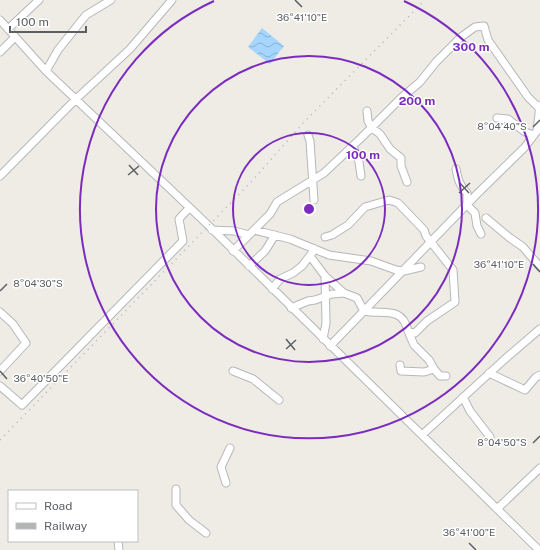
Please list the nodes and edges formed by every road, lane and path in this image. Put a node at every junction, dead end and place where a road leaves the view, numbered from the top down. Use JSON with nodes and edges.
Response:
{"nodes":[{"id":1,"x":39,"y":0,"type":"edge"},
{"id":2,"x":111,"y":0,"type":"edge"},
{"id":3,"x":172,"y":0,"type":"edge"},
{"id":4,"x":0,"y":20,"type":"edge"},
{"id":5,"x":8,"y":29,"type":"junction"},
{"id":6,"x":15,"y":37,"type":"junction"},
{"id":7,"x":0,"y":52,"type":"edge"},
{"id":8,"x":46,"y":71,"type":"junction"},
{"id":9,"x":76,"y":99,"type":"junction"},
{"id":10,"x":540,"y":107,"type":"edge"},
{"id":11,"x":367,"y":111,"type":"dead end"},
{"id":12,"x":497,"y":118,"type":"dead end"},
{"id":13,"x":372,"y":128,"type":"junction"},
{"id":14,"x":537,"y":133,"type":"edge"},
{"id":15,"x":308,"y":135,"type":"dead end"},
{"id":16,"x":353,"y":146,"type":"junction"},
{"id":17,"x":456,"y":169,"type":"dead end"},
{"id":18,"x":0,"y":176,"type":"edge"},
{"id":19,"x":361,"y":176,"type":"dead end"},
{"id":20,"x":314,"y":179,"type":"junction"},
{"id":21,"x":407,"y":182,"type":"dead end"},
{"id":22,"x":314,"y":200,"type":"dead end"},
{"id":23,"x":467,"y":204,"type":"junction"},
{"id":24,"x":190,"y":208,"type":"junction"},
{"id":25,"x":486,"y":218,"type":"dead end"},
{"id":26,"x":212,"y":230,"type":"junction"},
{"id":27,"x":252,"y":232,"type":"junction"},
{"id":28,"x":481,"y":234,"type":"dead end"},
{"id":29,"x":275,"y":235,"type":"junction"},
{"id":30,"x":325,"y":237,"type":"dead end"},
{"id":31,"x":430,"y":243,"type":"junction"},
{"id":32,"x":315,"y":249,"type":"junction"},
{"id":33,"x":234,"y":251,"type":"junction"},
{"id":34,"x":310,"y":256,"type":"junction"},
{"id":35,"x":249,"y":266,"type":"junction"},
{"id":36,"x":540,"y":267,"type":"edge"},
{"id":37,"x":420,"y":268,"type":"dead end"},
{"id":38,"x":404,"y":271,"type":"junction"},
{"id":39,"x":325,"y":276,"type":"junction"},
{"id":40,"x":272,"y":288,"type":"junction"},
{"id":41,"x":344,"y":293,"type":"junction"},
{"id":42,"x":325,"y":296,"type":"junction"},
{"id":43,"x":291,"y":308,"type":"junction"},
{"id":44,"x":0,"y":312,"type":"edge"},
{"id":45,"x":364,"y":312,"type":"junction"},
{"id":46,"x":540,"y":329,"type":"edge"},
{"id":47,"x":408,"y":331,"type":"junction"},
{"id":48,"x":323,"y":339,"type":"junction"},
{"id":49,"x":330,"y":346,"type":"junction"},
{"id":50,"x":400,"y":365,"type":"dead end"},
{"id":51,"x":434,"y":369,"type":"junction"},
{"id":52,"x":0,"y":371,"type":"edge"},
{"id":53,"x":233,"y":371,"type":"dead end"},
{"id":54,"x":489,"y":373,"type":"junction"},
{"id":55,"x":540,"y":375,"type":"edge"},
{"id":56,"x":446,"y":376,"type":"dead end"},
{"id":57,"x":0,"y":386,"type":"edge"},
{"id":58,"x":463,"y":397,"type":"junction"},
{"id":59,"x":279,"y":400,"type":"dead end"},
{"id":60,"x":422,"y":435,"type":"junction"},
{"id":61,"x":490,"y":437,"type":"dead end"},
{"id":62,"x":230,"y":448,"type":"dead end"},
{"id":63,"x":540,"y":468,"type":"edge"},
{"id":64,"x":226,"y":483,"type":"dead end"},
{"id":65,"x":176,"y":489,"type":"dead end"},
{"id":66,"x":497,"y":509,"type":"junction"},
{"id":67,"x":206,"y":533,"type":"dead end"},
{"id":68,"x":539,"y":550,"type":"edge"}],
"edges":[{"from":1,"to":5,"type":"street"},
{"from":2,"to":8,"type":"street"},
{"from":3,"to":9,"type":"street"},
{"from":4,"to":5,"type":"street"},
{"from":5,"to":6,"type":"street"},
{"from":6,"to":7,"type":"street"},
{"from":6,"to":8,"type":"street"},
{"from":8,"to":9,"type":"street"},
{"from":9,"to":18,"type":"street"},
{"from":9,"to":24,"type":"street"},
{"from":10,"to":13,"type":"street"},
{"from":10,"to":14,"type":"street"},
{"from":11,"to":13,"type":"street"},
{"from":12,"to":14,"type":"street"},
{"from":13,"to":16,"type":"street"},
{"from":13,"to":21,"type":"street"},
{"from":14,"to":23,"type":"street"},
{"from":15,"to":20,"type":"street"},
{"from":16,"to":19,"type":"street"},
{"from":16,"to":20,"type":"street"},
{"from":17,"to":23,"type":"street"},
{"from":20,"to":22,"type":"street"},
{"from":20,"to":27,"type":"street"},
{"from":23,"to":28,"type":"street"},
{"from":23,"to":31,"type":"street"},
{"from":24,"to":26,"type":"street"},
{"from":24,"to":57,"type":"street"},
{"from":25,"to":36,"type":"street"},
{"from":26,"to":27,"type":"street"},
{"from":26,"to":33,"type":"street"},
{"from":27,"to":29,"type":"street"},
{"from":27,"to":33,"type":"street"},
{"from":29,"to":32,"type":"street"},
{"from":29,"to":35,"type":"street"},
{"from":30,"to":31,"type":"street"},
{"from":31,"to":38,"type":"street"},
{"from":31,"to":47,"type":"street"},
{"from":32,"to":34,"type":"street"},
{"from":32,"to":38,"type":"street"},
{"from":33,"to":35,"type":"street"},
{"from":34,"to":39,"type":"street"},
{"from":34,"to":40,"type":"street"},
{"from":35,"to":40,"type":"street"},
{"from":37,"to":38,"type":"street"},
{"from":38,"to":45,"type":"street"},
{"from":39,"to":41,"type":"street"},
{"from":39,"to":42,"type":"street"},
{"from":40,"to":43,"type":"street"},
{"from":41,"to":42,"type":"street"},
{"from":41,"to":45,"type":"street"},
{"from":42,"to":43,"type":"street"},
{"from":42,"to":48,"type":"street"},
{"from":43,"to":48,"type":"street"},
{"from":44,"to":52,"type":"street"},
{"from":45,"to":47,"type":"street"},
{"from":45,"to":49,"type":"street"},
{"from":46,"to":54,"type":"street"},
{"from":47,"to":51,"type":"street"},
{"from":48,"to":49,"type":"street"},
{"from":49,"to":60,"type":"street"},
{"from":50,"to":51,"type":"street"},
{"from":51,"to":56,"type":"street"},
{"from":53,"to":59,"type":"street"},
{"from":54,"to":55,"type":"street"},
{"from":54,"to":58,"type":"street"},
{"from":58,"to":60,"type":"street"},
{"from":58,"to":61,"type":"street"},
{"from":60,"to":66,"type":"street"},
{"from":62,"to":64,"type":"street"},
{"from":63,"to":66,"type":"street"},
{"from":65,"to":67,"type":"street"},
{"from":66,"to":68,"type":"street"}]}
